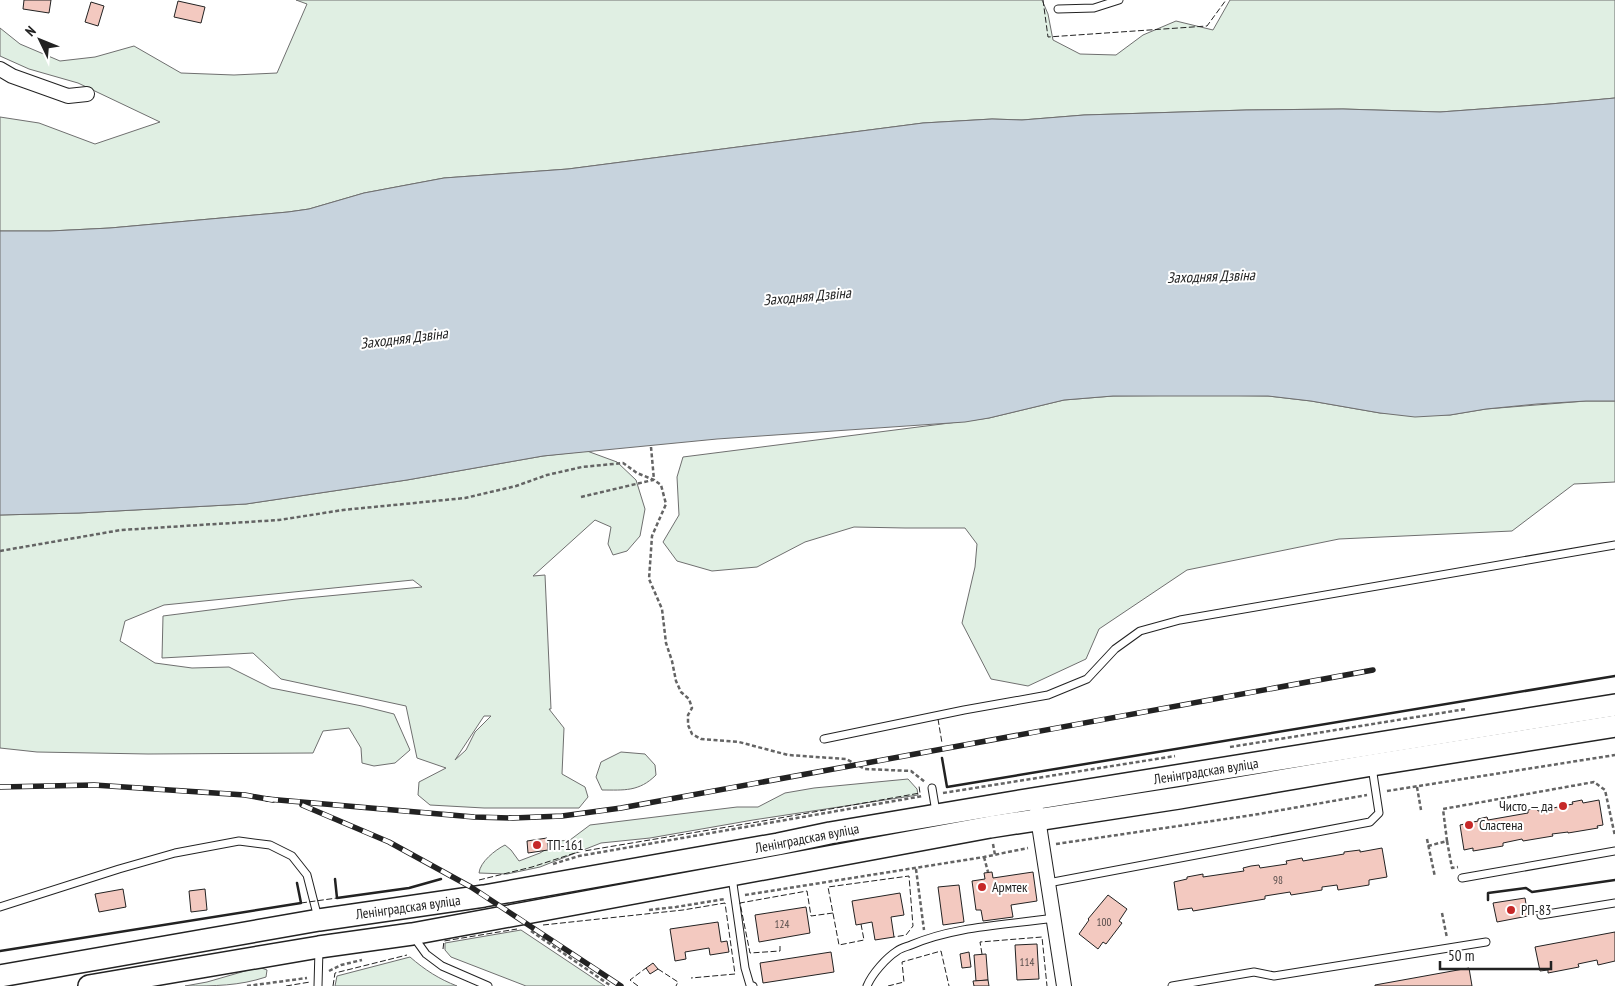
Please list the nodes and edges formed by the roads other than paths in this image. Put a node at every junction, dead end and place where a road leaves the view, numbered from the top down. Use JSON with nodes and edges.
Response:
{"nodes":[{"id":1,"x":1119,"y":0,"type":"edge"},
{"id":2,"x":1058,"y":9,"type":"dead end"},
{"id":3,"x":0,"y":69,"type":"edge"},
{"id":4,"x":87,"y":94,"type":"dead end"},
{"id":5,"x":1615,"y":545,"type":"edge"},
{"id":6,"x":1615,"y":705,"type":"edge"},
{"id":7,"x":1615,"y":726,"type":"edge"},
{"id":8,"x":824,"y":739,"type":"dead end"},
{"id":9,"x":1408,"y":748,"type":"junction"},
{"id":10,"x":1248,"y":764,"type":"junction"},
{"id":11,"x":1372,"y":765,"type":"junction"},
{"id":12,"x":1250,"y":786,"type":"junction"},
{"id":13,"x":932,"y":788,"type":"road end"},
{"id":14,"x":1036,"y":809,"type":"junction"},
{"id":15,"x":937,"y":815,"type":"junction"},
{"id":16,"x":1615,"y":851,"type":"edge"},
{"id":17,"x":732,"y":874,"type":"junction"},
{"id":18,"x":1462,"y":878,"type":"dead end"},
{"id":19,"x":1048,"y":883,"type":"junction"},
{"id":20,"x":1615,"y":903,"type":"edge"},
{"id":21,"x":0,"y":907,"type":"edge"},
{"id":22,"x":1541,"y":915,"type":"dead end"},
{"id":23,"x":1054,"y":918,"type":"junction"},
{"id":24,"x":318,"y":920,"type":"junction"},
{"id":25,"x":412,"y":934,"type":"junction"},
{"id":26,"x":1486,"y":942,"type":"dead end"},
{"id":27,"x":319,"y":948,"type":"junction"},
{"id":28,"x":0,"y":976,"type":"edge"},
{"id":29,"x":89,"y":986,"type":"edge"},
{"id":30,"x":318,"y":986,"type":"edge"},
{"id":31,"x":488,"y":986,"type":"edge"},
{"id":32,"x":753,"y":986,"type":"edge"},
{"id":33,"x":867,"y":986,"type":"edge"},
{"id":34,"x":1064,"y":986,"type":"edge"},
{"id":35,"x":1172,"y":986,"type":"edge"}],
"edges":[{"from":1,"to":2,"type":"lane"},
{"from":3,"to":4,"type":"street"},
{"from":5,"to":8,"type":"lane"},
{"from":6,"to":9,"type":"main road","name":"Ленінградская вуліца"},
{"from":7,"to":9,"type":"main road","name":"Ленінградская вуліца"},
{"from":9,"to":10,"type":"main road","name":"Ленінградская вуліца"},
{"from":9,"to":11,"type":"main road","name":"Ленінградская вуліца"},
{"from":10,"to":12,"type":"street"},
{"from":10,"to":14,"type":"main road","name":"Ленінградская вуліца"},
{"from":11,"to":12,"type":"main road","name":"Ленінградская вуліца"},
{"from":11,"to":19,"type":"lane"},
{"from":12,"to":14,"type":"main road","name":"Ленінградская вуліца"},
{"from":13,"to":15,"type":"lane"},
{"from":14,"to":15,"type":"main road","name":"Ленінградская вуліца"},
{"from":14,"to":17,"type":"main road","name":"Ленінградская вуліца"},
{"from":14,"to":19,"type":"street"},
{"from":15,"to":24,"type":"main road","name":"Ленінградская вуліца"},
{"from":16,"to":18,"type":"lane"},
{"from":17,"to":25,"type":"main road","name":"Ленінградская вуліца"},
{"from":17,"to":32,"type":"lane"},
{"from":19,"to":23,"type":"street"},
{"from":20,"to":22,"type":"lane"},
{"from":21,"to":24,"type":"lane"},
{"from":23,"to":33,"type":"lane"},
{"from":23,"to":34,"type":"street"},
{"from":24,"to":27,"type":"street"},
{"from":24,"to":28,"type":"main road","name":"Ленінградская вуліца"},
{"from":25,"to":27,"type":"main road","name":"Ленінградская вуліца"},
{"from":25,"to":31,"type":"lane"},
{"from":26,"to":35,"type":"lane"},
{"from":27,"to":29,"type":"main road","name":"Ленінградская вуліца"},
{"from":27,"to":30,"type":"lane"}]}
